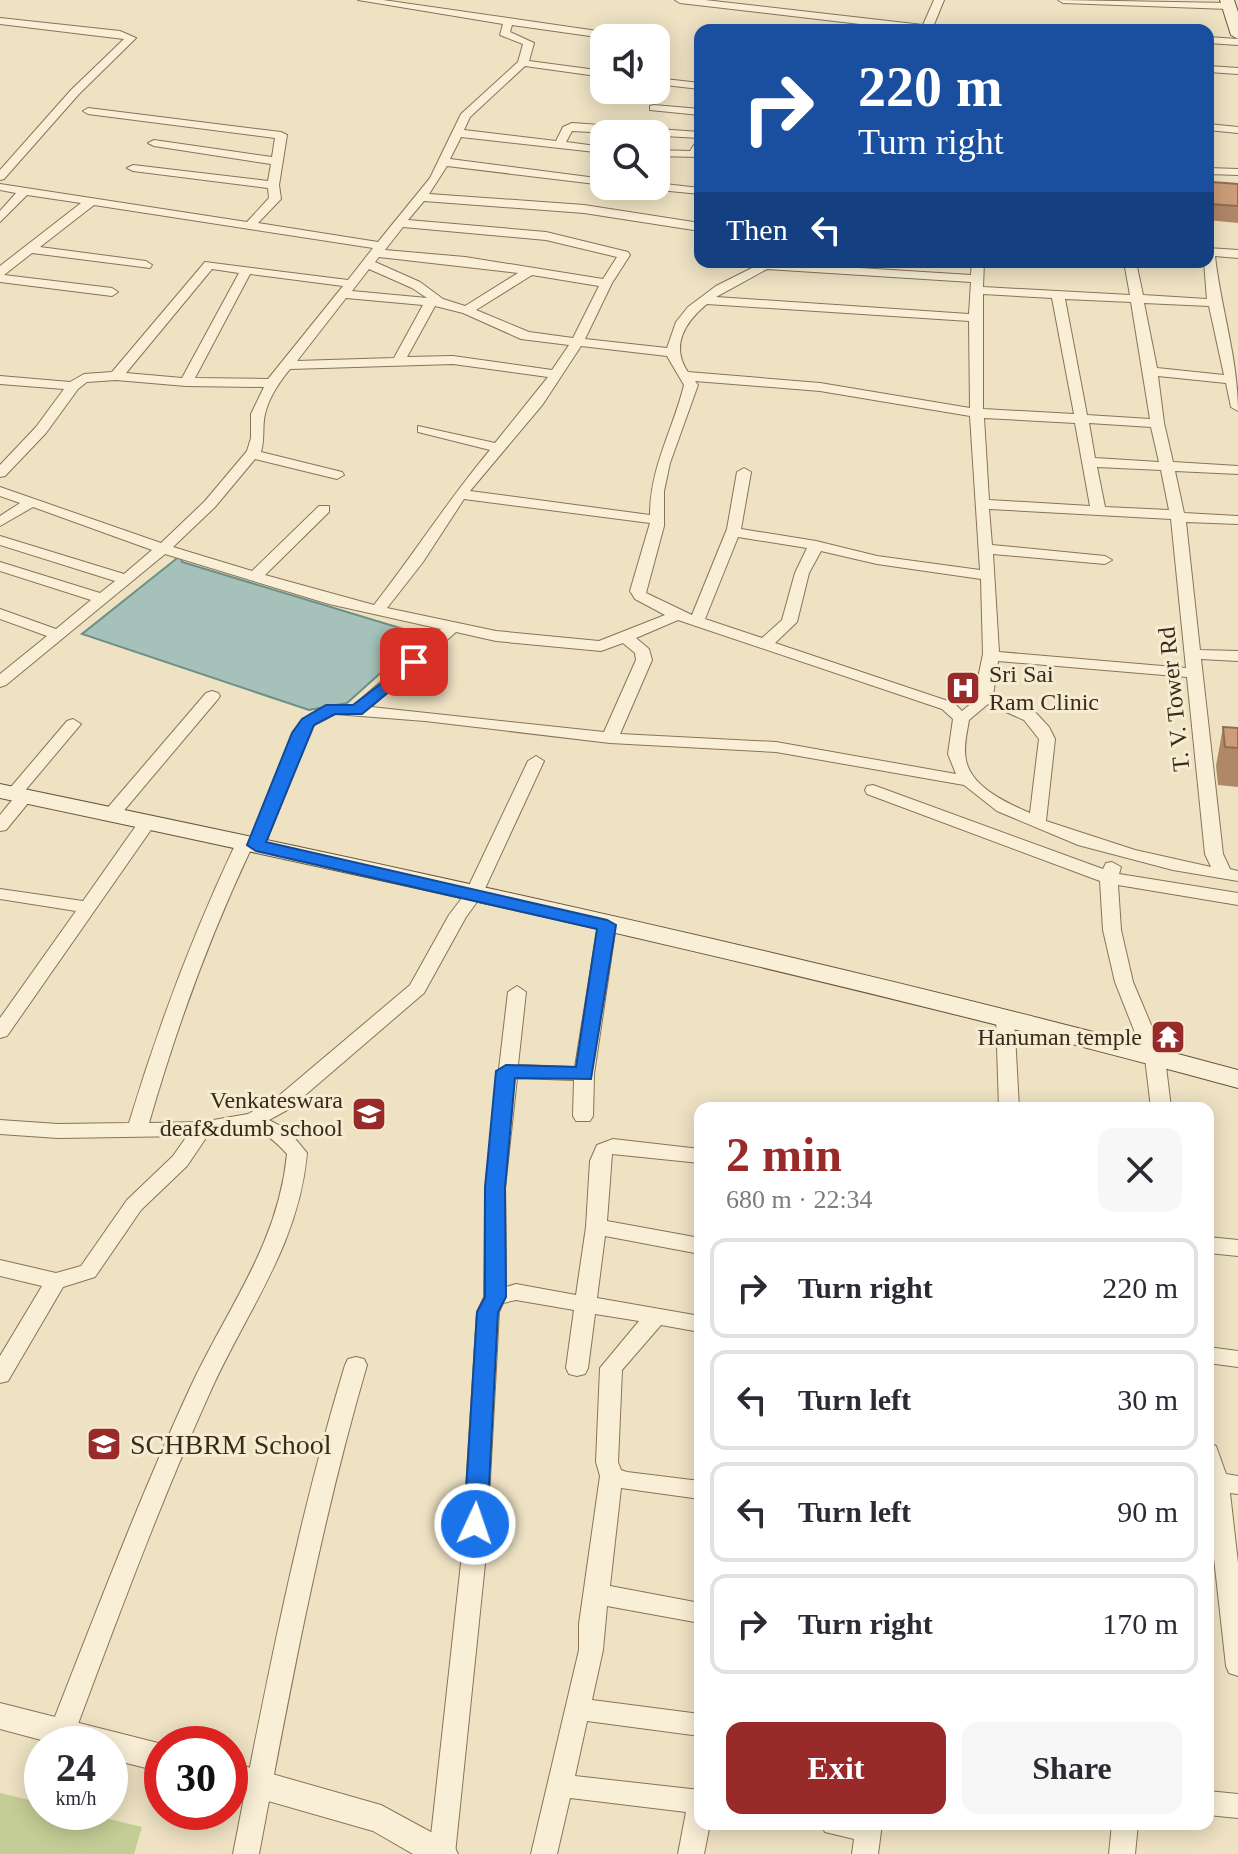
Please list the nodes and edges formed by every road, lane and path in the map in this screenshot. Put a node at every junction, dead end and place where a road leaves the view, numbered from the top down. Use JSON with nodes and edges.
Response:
{"nodes":[{"id":1,"x":363,"y":0,"type":"edge"},
{"id":2,"x":680,"y":0,"type":"edge"},
{"id":3,"x":751,"y":0,"type":"edge"},
{"id":4,"x":939,"y":0,"type":"edge"},
{"id":5,"x":1063,"y":0,"type":"edge"},
{"id":6,"x":743,"y":9,"type":"junction"},
{"id":7,"x":1083,"y":12,"type":"dead end"},
{"id":8,"x":1233,"y":14,"type":"edge"},
{"id":9,"x":0,"y":21,"type":"edge"},
{"id":10,"x":509,"y":22,"type":"junction"},
{"id":11,"x":881,"y":24,"type":"edge"},
{"id":12,"x":929,"y":24,"type":"edge"},
{"id":13,"x":590,"y":33,"type":"edge"},
{"id":14,"x":1214,"y":40,"type":"edge"},
{"id":15,"x":1238,"y":42,"type":"edge"},
{"id":16,"x":523,"y":63,"type":"junction"},
{"id":17,"x":1214,"y":69,"type":"edge"},
{"id":18,"x":1238,"y":71,"type":"edge"},
{"id":19,"x":590,"y":72,"type":"edge"},
{"id":20,"x":670,"y":83,"type":"edge"},
{"id":21,"x":694,"y":85,"type":"edge"},
{"id":22,"x":654,"y":108,"type":"dead end"},
{"id":23,"x":88,"y":111,"type":"dead end"},
{"id":24,"x":694,"y":111,"type":"edge"},
{"id":25,"x":1214,"y":128,"type":"edge"},
{"id":26,"x":1238,"y":130,"type":"edge"},
{"id":27,"x":457,"y":133,"type":"junction"},
{"id":28,"x":694,"y":135,"type":"edge"},
{"id":29,"x":154,"y":143,"type":"dead end"},
{"id":30,"x":559,"y":146,"type":"junction"},
{"id":31,"x":590,"y":149,"type":"edge"},
{"id":32,"x":670,"y":154,"type":"edge"},
{"id":33,"x":694,"y":155,"type":"edge"},
{"id":34,"x":275,"y":161,"type":"junction"},
{"id":35,"x":443,"y":162,"type":"junction"},
{"id":36,"x":133,"y":168,"type":"dead end"},
{"id":37,"x":1214,"y":171,"type":"edge"},
{"id":38,"x":1238,"y":172,"type":"edge"},
{"id":39,"x":0,"y":177,"type":"edge"},
{"id":40,"x":590,"y":180,"type":"edge"},
{"id":41,"x":273,"y":185,"type":"junction"},
{"id":42,"x":0,"y":187,"type":"edge"},
{"id":43,"x":670,"y":188,"type":"edge"},
{"id":44,"x":694,"y":190,"type":"edge"},
{"id":45,"x":24,"y":191,"type":"junction"},
{"id":46,"x":420,"y":197,"type":"junction"},
{"id":47,"x":90,"y":202,"type":"junction"},
{"id":48,"x":0,"y":218,"type":"edge"},
{"id":49,"x":399,"y":223,"type":"junction"},
{"id":50,"x":250,"y":225,"type":"junction"},
{"id":51,"x":694,"y":226,"type":"edge"},
{"id":52,"x":29,"y":249,"type":"junction"},
{"id":53,"x":380,"y":249,"type":"junction"},
{"id":54,"x":1214,"y":252,"type":"edge"},
{"id":55,"x":1238,"y":254,"type":"edge"},
{"id":56,"x":368,"y":264,"type":"junction"},
{"id":57,"x":146,"y":265,"type":"dead end"},
{"id":58,"x":758,"y":268,"type":"edge"},
{"id":59,"x":805,"y":268,"type":"edge"},
{"id":60,"x":978,"y":268,"type":"edge"},
{"id":61,"x":1131,"y":268,"type":"edge"},
{"id":62,"x":1210,"y":268,"type":"edge"},
{"id":63,"x":247,"y":269,"type":"junction"},
{"id":64,"x":530,"y":271,"type":"junction"},
{"id":65,"x":0,"y":275,"type":"edge"},
{"id":66,"x":606,"y":283,"type":"junction"},
{"id":67,"x":977,"y":285,"type":"junction"},
{"id":68,"x":348,"y":289,"type":"junction"},
{"id":69,"x":112,"y":292,"type":"dead end"},
{"id":70,"x":1058,"y":294,"type":"junction"},
{"id":71,"x":1137,"y":298,"type":"junction"},
{"id":72,"x":703,"y":300,"type":"junction"},
{"id":73,"x":437,"y":302,"type":"junction"},
{"id":74,"x":1214,"y":303,"type":"junction"},
{"id":75,"x":467,"y":310,"type":"junction"},
{"id":76,"x":977,"y":318,"type":"junction"},
{"id":77,"x":576,"y":344,"type":"junction"},
{"id":78,"x":673,"y":353,"type":"junction"},
{"id":79,"x":399,"y":361,"type":"junction"},
{"id":80,"x":284,"y":365,"type":"junction"},
{"id":81,"x":1151,"y":371,"type":"junction"},
{"id":82,"x":556,"y":374,"type":"junction"},
{"id":83,"x":116,"y":376,"type":"junction"},
{"id":84,"x":684,"y":376,"type":"junction"},
{"id":85,"x":0,"y":380,"type":"edge"},
{"id":86,"x":1234,"y":380,"type":"edge"},
{"id":87,"x":186,"y":382,"type":"junction"},
{"id":88,"x":272,"y":383,"type":"junction"},
{"id":89,"x":73,"y":386,"type":"junction"},
{"id":90,"x":1238,"y":407,"type":"edge"},
{"id":91,"x":975,"y":413,"type":"junction"},
{"id":92,"x":1079,"y":418,"type":"junction"},
{"id":93,"x":1157,"y":423,"type":"junction"},
{"id":94,"x":423,"y":429,"type":"dead end"},
{"id":95,"x":498,"y":448,"type":"junction"},
{"id":96,"x":252,"y":454,"type":"junction"},
{"id":97,"x":1088,"y":462,"type":"junction"},
{"id":98,"x":1166,"y":465,"type":"junction"},
{"id":99,"x":1238,"y":470,"type":"edge"},
{"id":100,"x":744,"y":472,"type":"dead end"},
{"id":101,"x":0,"y":473,"type":"edge"},
{"id":102,"x":337,"y":475,"type":"dead end"},
{"id":103,"x":0,"y":491,"type":"edge"},
{"id":104,"x":460,"y":494,"type":"junction"},
{"id":105,"x":30,"y":503,"type":"junction"},
{"id":106,"x":982,"y":504,"type":"junction"},
{"id":107,"x":324,"y":509,"type":"dead end"},
{"id":108,"x":1098,"y":510,"type":"junction"},
{"id":109,"x":1177,"y":516,"type":"junction"},
{"id":110,"x":657,"y":520,"type":"junction"},
{"id":111,"x":1238,"y":520,"type":"edge"},
{"id":112,"x":0,"y":522,"type":"edge"},
{"id":113,"x":733,"y":532,"type":"junction"},
{"id":114,"x":0,"y":540,"type":"edge"},
{"id":115,"x":816,"y":545,"type":"junction"},
{"id":116,"x":163,"y":549,"type":"junction"},
{"id":117,"x":985,"y":549,"type":"junction"},
{"id":118,"x":1105,"y":560,"type":"dead end"},
{"id":119,"x":0,"y":566,"type":"edge"},
{"id":120,"x":987,"y":575,"type":"junction"},
{"id":121,"x":255,"y":577,"type":"junction"},
{"id":122,"x":125,"y":579,"type":"junction"},
{"id":123,"x":101,"y":598,"type":"junction"},
{"id":124,"x":377,"y":611,"type":"junction"},
{"id":125,"x":0,"y":614,"type":"edge"},
{"id":126,"x":678,"y":615,"type":"junction"},
{"id":127,"x":697,"y":621,"type":"junction"},
{"id":128,"x":452,"y":627,"type":"junction"},
{"id":129,"x":56,"y":634,"type":"junction"},
{"id":130,"x":627,"y":638,"type":"junction"},
{"id":131,"x":766,"y":643,"type":"junction"},
{"id":132,"x":1193,"y":654,"type":"junction"},
{"id":133,"x":990,"y":656,"type":"junction"},
{"id":134,"x":1238,"y":656,"type":"edge"},
{"id":135,"x":1195,"y":673,"type":"junction"},
{"id":136,"x":0,"y":682,"type":"edge"},
{"id":137,"x":212,"y":696,"type":"dead end"},
{"id":138,"x":985,"y":697,"type":"junction"},
{"id":139,"x":356,"y":711,"type":"junction"},
{"id":140,"x":961,"y":718,"type":"junction"},
{"id":141,"x":73,"y":724,"type":"dead end"},
{"id":142,"x":610,"y":738,"type":"junction"},
{"id":143,"x":536,"y":761,"type":"dead end"},
{"id":144,"x":968,"y":781,"type":"junction"},
{"id":145,"x":873,"y":790,"type":"dead end"},
{"id":146,"x":12,"y":794,"type":"edge"},
{"id":147,"x":110,"y":816,"type":"junction"},
{"id":148,"x":1037,"y":822,"type":"junction"},
{"id":149,"x":146,"y":824,"type":"junction"},
{"id":150,"x":0,"y":826,"type":"edge"},
{"id":151,"x":250,"y":844,"type":"junction"},
{"id":152,"x":1116,"y":853,"type":"junction"},
{"id":153,"x":1230,"y":875,"type":"edge"},
{"id":154,"x":1109,"y":878,"type":"junction"},
{"id":155,"x":0,"y":894,"type":"edge"},
{"id":156,"x":473,"y":895,"type":"junction"},
{"id":157,"x":1238,"y":899,"type":"edge"},
{"id":158,"x":86,"y":907,"type":"junction"},
{"id":159,"x":607,"y":925,"type":"junction"},
{"id":160,"x":517,"y":992,"type":"dead end"},
{"id":161,"x":1005,"y":1016,"type":"junction"},
{"id":162,"x":0,"y":1032,"type":"edge"},
{"id":163,"x":1155,"y":1058,"type":"junction"},
{"id":164,"x":506,"y":1071,"type":"junction"},
{"id":165,"x":584,"y":1074,"type":"junction"},
{"id":166,"x":1238,"y":1079,"type":"edge"},
{"id":167,"x":1009,"y":1102,"type":"edge"},
{"id":168,"x":1160,"y":1102,"type":"edge"},
{"id":169,"x":583,"y":1116,"type":"dead end"},
{"id":170,"x":253,"y":1120,"type":"junction"},
{"id":171,"x":0,"y":1127,"type":"edge"},
{"id":172,"x":202,"y":1129,"type":"junction"},
{"id":173,"x":137,"y":1130,"type":"junction"},
{"id":174,"x":694,"y":1155,"type":"edge"},
{"id":175,"x":596,"y":1227,"type":"junction"},
{"id":176,"x":694,"y":1245,"type":"edge"},
{"id":177,"x":1214,"y":1246,"type":"edge"},
{"id":178,"x":1238,"y":1248,"type":"edge"},
{"id":179,"x":0,"y":1268,"type":"edge"},
{"id":180,"x":56,"y":1281,"type":"junction"},
{"id":181,"x":495,"y":1297,"type":"junction"},
{"id":182,"x":586,"y":1304,"type":"junction"},
{"id":183,"x":656,"y":1317,"type":"junction"},
{"id":184,"x":694,"y":1323,"type":"edge"},
{"id":185,"x":1214,"y":1356,"type":"edge"},
{"id":186,"x":1238,"y":1359,"type":"edge"},
{"id":187,"x":356,"y":1365,"type":"dead end"},
{"id":188,"x":577,"y":1368,"type":"dead end"},
{"id":189,"x":0,"y":1375,"type":"edge"},
{"id":190,"x":1214,"y":1462,"type":"edge"},
{"id":191,"x":611,"y":1476,"type":"junction"},
{"id":192,"x":1227,"y":1484,"type":"edge"},
{"id":193,"x":694,"y":1489,"type":"edge"},
{"id":194,"x":597,"y":1594,"type":"junction"},
{"id":195,"x":694,"y":1612,"type":"edge"},
{"id":196,"x":1236,"y":1635,"type":"edge"},
{"id":197,"x":1238,"y":1666,"type":"edge"},
{"id":198,"x":578,"y":1709,"type":"junction"},
{"id":199,"x":0,"y":1716,"type":"edge"},
{"id":200,"x":694,"y":1724,"type":"edge"},
{"id":201,"x":39,"y":1726,"type":"edge"},
{"id":202,"x":64,"y":1726,"type":"edge"},
{"id":203,"x":248,"y":1780,"type":"edge"},
{"id":204,"x":261,"y":1783,"type":"junction"},
{"id":205,"x":561,"y":1786,"type":"junction"},
{"id":206,"x":694,"y":1804,"type":"edge"},
{"id":207,"x":1214,"y":1804,"type":"edge"},
{"id":208,"x":1238,"y":1806,"type":"edge"},
{"id":209,"x":695,"y":1830,"type":"edge"},
{"id":210,"x":1124,"y":1830,"type":"edge"},
{"id":211,"x":246,"y":1854,"type":"edge"},
{"id":212,"x":442,"y":1854,"type":"edge"},
{"id":213,"x":544,"y":1854,"type":"edge"},
{"id":214,"x":691,"y":1854,"type":"edge"},
{"id":215,"x":1122,"y":1854,"type":"edge"}],
"edges":[{"from":1,"to":10,"type":"street"},
{"from":2,"to":6,"type":"street"},
{"from":3,"to":6,"type":"street"},
{"from":4,"to":12,"type":"street"},
{"from":5,"to":8,"type":"street"},
{"from":6,"to":11,"type":"street"},
{"from":7,"to":8,"type":"street"},
{"from":9,"to":39,"type":"street"},
{"from":10,"to":13,"type":"street"},
{"from":10,"to":16,"type":"street"},
{"from":14,"to":15,"type":"street"},
{"from":16,"to":19,"type":"street"},
{"from":16,"to":27,"type":"street"},
{"from":17,"to":18,"type":"street"},
{"from":20,"to":21,"type":"street"},
{"from":22,"to":24,"type":"street"},
{"from":23,"to":34,"type":"street"},
{"from":25,"to":26,"type":"street"},
{"from":27,"to":30,"type":"street"},
{"from":27,"to":35,"type":"street"},
{"from":28,"to":30,"type":"street"},
{"from":29,"to":34,"type":"street"},
{"from":30,"to":31,"type":"street"},
{"from":32,"to":33,"type":"street"},
{"from":34,"to":41,"type":"street"},
{"from":35,"to":40,"type":"street"},
{"from":35,"to":46,"type":"street"},
{"from":36,"to":41,"type":"street"},
{"from":37,"to":38,"type":"street"},
{"from":41,"to":50,"type":"street"},
{"from":42,"to":45,"type":"street"},
{"from":43,"to":44,"type":"street"},
{"from":45,"to":47,"type":"street"},
{"from":45,"to":48,"type":"street"},
{"from":46,"to":49,"type":"street"},
{"from":46,"to":51,"type":"street"},
{"from":47,"to":50,"type":"street"},
{"from":47,"to":52,"type":"street"},
{"from":49,"to":53,"type":"street"},
{"from":49,"to":66,"type":"street"},
{"from":50,"to":53,"type":"street"},
{"from":52,"to":57,"type":"street"},
{"from":52,"to":65,"type":"street"},
{"from":53,"to":56,"type":"street"},
{"from":53,"to":64,"type":"street"},
{"from":54,"to":55,"type":"street"},
{"from":56,"to":68,"type":"street"},
{"from":56,"to":73,"type":"street"},
{"from":58,"to":72,"type":"street"},
{"from":59,"to":67,"type":"street"},
{"from":60,"to":67,"type":"street"},
{"from":61,"to":71,"type":"street","name":"T. V. Tower Rd"},
{"from":62,"to":74,"type":"street"},
{"from":63,"to":68,"type":"street"},
{"from":63,"to":83,"type":"street"},
{"from":63,"to":87,"type":"street"},
{"from":64,"to":66,"type":"street"},
{"from":64,"to":75,"type":"street"},
{"from":65,"to":69,"type":"street"},
{"from":66,"to":77,"type":"street"},
{"from":67,"to":70,"type":"street"},
{"from":67,"to":76,"type":"street"},
{"from":68,"to":73,"type":"street"},
{"from":68,"to":80,"type":"street"},
{"from":70,"to":71,"type":"street"},
{"from":70,"to":92,"type":"street"},
{"from":71,"to":74,"type":"street"},
{"from":71,"to":81,"type":"street","name":"T. V. Tower Rd"},
{"from":72,"to":76,"type":"street"},
{"from":72,"to":78,"type":"street"},
{"from":73,"to":75,"type":"street"},
{"from":73,"to":79,"type":"street"},
{"from":74,"to":86,"type":"street"},
{"from":75,"to":77,"type":"street"},
{"from":76,"to":91,"type":"street"},
{"from":77,"to":78,"type":"street"},
{"from":77,"to":82,"type":"street"},
{"from":78,"to":84,"type":"street"},
{"from":79,"to":80,"type":"street"},
{"from":79,"to":82,"type":"street"},
{"from":80,"to":88,"type":"street"},
{"from":81,"to":86,"type":"street"},
{"from":81,"to":93,"type":"street","name":"T. V. Tower Rd"},
{"from":82,"to":95,"type":"street"},
{"from":83,"to":87,"type":"street"},
{"from":83,"to":89,"type":"street"},
{"from":84,"to":91,"type":"street"},
{"from":84,"to":110,"type":"street"},
{"from":85,"to":89,"type":"street"},
{"from":86,"to":90,"type":"street"},
{"from":87,"to":88,"type":"street"},
{"from":88,"to":96,"type":"street"},
{"from":89,"to":101,"type":"street"},
{"from":91,"to":92,"type":"street"},
{"from":91,"to":106,"type":"street"},
{"from":92,"to":93,"type":"street"},
{"from":92,"to":97,"type":"street"},
{"from":93,"to":98,"type":"street","name":"T. V. Tower Rd"},
{"from":94,"to":95,"type":"street"},
{"from":95,"to":104,"type":"street"},
{"from":96,"to":102,"type":"street"},
{"from":96,"to":116,"type":"street"},
{"from":97,"to":98,"type":"street"},
{"from":97,"to":108,"type":"street"},
{"from":98,"to":99,"type":"street"},
{"from":98,"to":109,"type":"street","name":"T. V. Tower Rd"},
{"from":100,"to":113,"type":"street"},
{"from":103,"to":105,"type":"street"},
{"from":104,"to":110,"type":"street"},
{"from":104,"to":124,"type":"street"},
{"from":105,"to":112,"type":"street"},
{"from":105,"to":116,"type":"street"},
{"from":106,"to":108,"type":"street"},
{"from":106,"to":117,"type":"street"},
{"from":107,"to":121,"type":"street"},
{"from":108,"to":109,"type":"street"},
{"from":109,"to":111,"type":"street"},
{"from":109,"to":132,"type":"street","name":"T. V. Tower Rd"},
{"from":110,"to":126,"type":"street"},
{"from":113,"to":115,"type":"street"},
{"from":113,"to":127,"type":"street"},
{"from":114,"to":122,"type":"street"},
{"from":115,"to":120,"type":"street"},
{"from":115,"to":131,"type":"street"},
{"from":116,"to":121,"type":"street"},
{"from":116,"to":122,"type":"street"},
{"from":117,"to":118,"type":"street"},
{"from":117,"to":120,"type":"street"},
{"from":119,"to":123,"type":"street"},
{"from":120,"to":133,"type":"street"},
{"from":121,"to":124,"type":"street"},
{"from":122,"to":123,"type":"street"},
{"from":123,"to":129,"type":"street"},
{"from":124,"to":128,"type":"street"},
{"from":125,"to":129,"type":"street"},
{"from":126,"to":127,"type":"street"},
{"from":126,"to":130,"type":"street"},
{"from":127,"to":131,"type":"street"},
{"from":128,"to":130,"type":"street"},
{"from":128,"to":139,"type":"street"},
{"from":129,"to":136,"type":"street"},
{"from":130,"to":142,"type":"street"},
{"from":131,"to":140,"type":"street"},
{"from":132,"to":134,"type":"street"},
{"from":132,"to":135,"type":"street","name":"T. V. Tower Rd"},
{"from":133,"to":135,"type":"street"},
{"from":133,"to":138,"type":"street"},
{"from":135,"to":153,"type":"street","name":"T. V. Tower Rd"},
{"from":137,"to":147,"type":"street"},
{"from":138,"to":140,"type":"street"},
{"from":138,"to":148,"type":"street"},
{"from":139,"to":142,"type":"street"},
{"from":139,"to":151,"type":"street"},
{"from":140,"to":144,"type":"street"},
{"from":141,"to":146,"type":"street"},
{"from":142,"to":144,"type":"street"},
{"from":143,"to":156,"type":"street"},
{"from":144,"to":148,"type":"street"},
{"from":145,"to":154,"type":"street"},
{"from":146,"to":147,"type":"main road"},
{"from":146,"to":150,"type":"street"},
{"from":147,"to":149,"type":"main road"},
{"from":148,"to":152,"type":"street"},
{"from":149,"to":151,"type":"main road"},
{"from":149,"to":158,"type":"street"},
{"from":151,"to":156,"type":"main road"},
{"from":151,"to":173,"type":"street"},
{"from":152,"to":153,"type":"street"},
{"from":152,"to":154,"type":"street"},
{"from":154,"to":157,"type":"street"},
{"from":154,"to":163,"type":"street"},
{"from":155,"to":158,"type":"street"},
{"from":156,"to":159,"type":"main road"},
{"from":156,"to":170,"type":"street"},
{"from":158,"to":162,"type":"street"},
{"from":159,"to":161,"type":"main road"},
{"from":159,"to":165,"type":"street"},
{"from":160,"to":164,"type":"street"},
{"from":161,"to":163,"type":"main road"},
{"from":161,"to":167,"type":"street"},
{"from":163,"to":166,"type":"main road"},
{"from":163,"to":168,"type":"street"},
{"from":164,"to":165,"type":"street"},
{"from":164,"to":181,"type":"street"},
{"from":165,"to":169,"type":"street"},
{"from":170,"to":172,"type":"street"},
{"from":170,"to":202,"type":"street"},
{"from":171,"to":173,"type":"street"},
{"from":172,"to":173,"type":"street"},
{"from":172,"to":180,"type":"street"},
{"from":174,"to":175,"type":"street"},
{"from":175,"to":176,"type":"street"},
{"from":175,"to":182,"type":"street"},
{"from":177,"to":178,"type":"street"},
{"from":179,"to":180,"type":"street"},
{"from":180,"to":189,"type":"street"},
{"from":181,"to":182,"type":"street"},
{"from":181,"to":212,"type":"street"},
{"from":182,"to":183,"type":"street"},
{"from":182,"to":188,"type":"street"},
{"from":183,"to":184,"type":"street"},
{"from":183,"to":191,"type":"street"},
{"from":185,"to":186,"type":"street"},
{"from":187,"to":204,"type":"street"},
{"from":190,"to":192,"type":"street"},
{"from":191,"to":193,"type":"street"},
{"from":191,"to":194,"type":"street"},
{"from":192,"to":196,"type":"street"},
{"from":194,"to":195,"type":"street"},
{"from":194,"to":198,"type":"street"},
{"from":196,"to":197,"type":"street"},
{"from":198,"to":200,"type":"street"},
{"from":198,"to":205,"type":"street"},
{"from":199,"to":201,"type":"street"},
{"from":203,"to":204,"type":"street"},
{"from":204,"to":211,"type":"street"},
{"from":204,"to":212,"type":"street"},
{"from":205,"to":206,"type":"street"},
{"from":205,"to":213,"type":"street"},
{"from":207,"to":208,"type":"street"},
{"from":209,"to":214,"type":"street"},
{"from":210,"to":215,"type":"street"}]}
